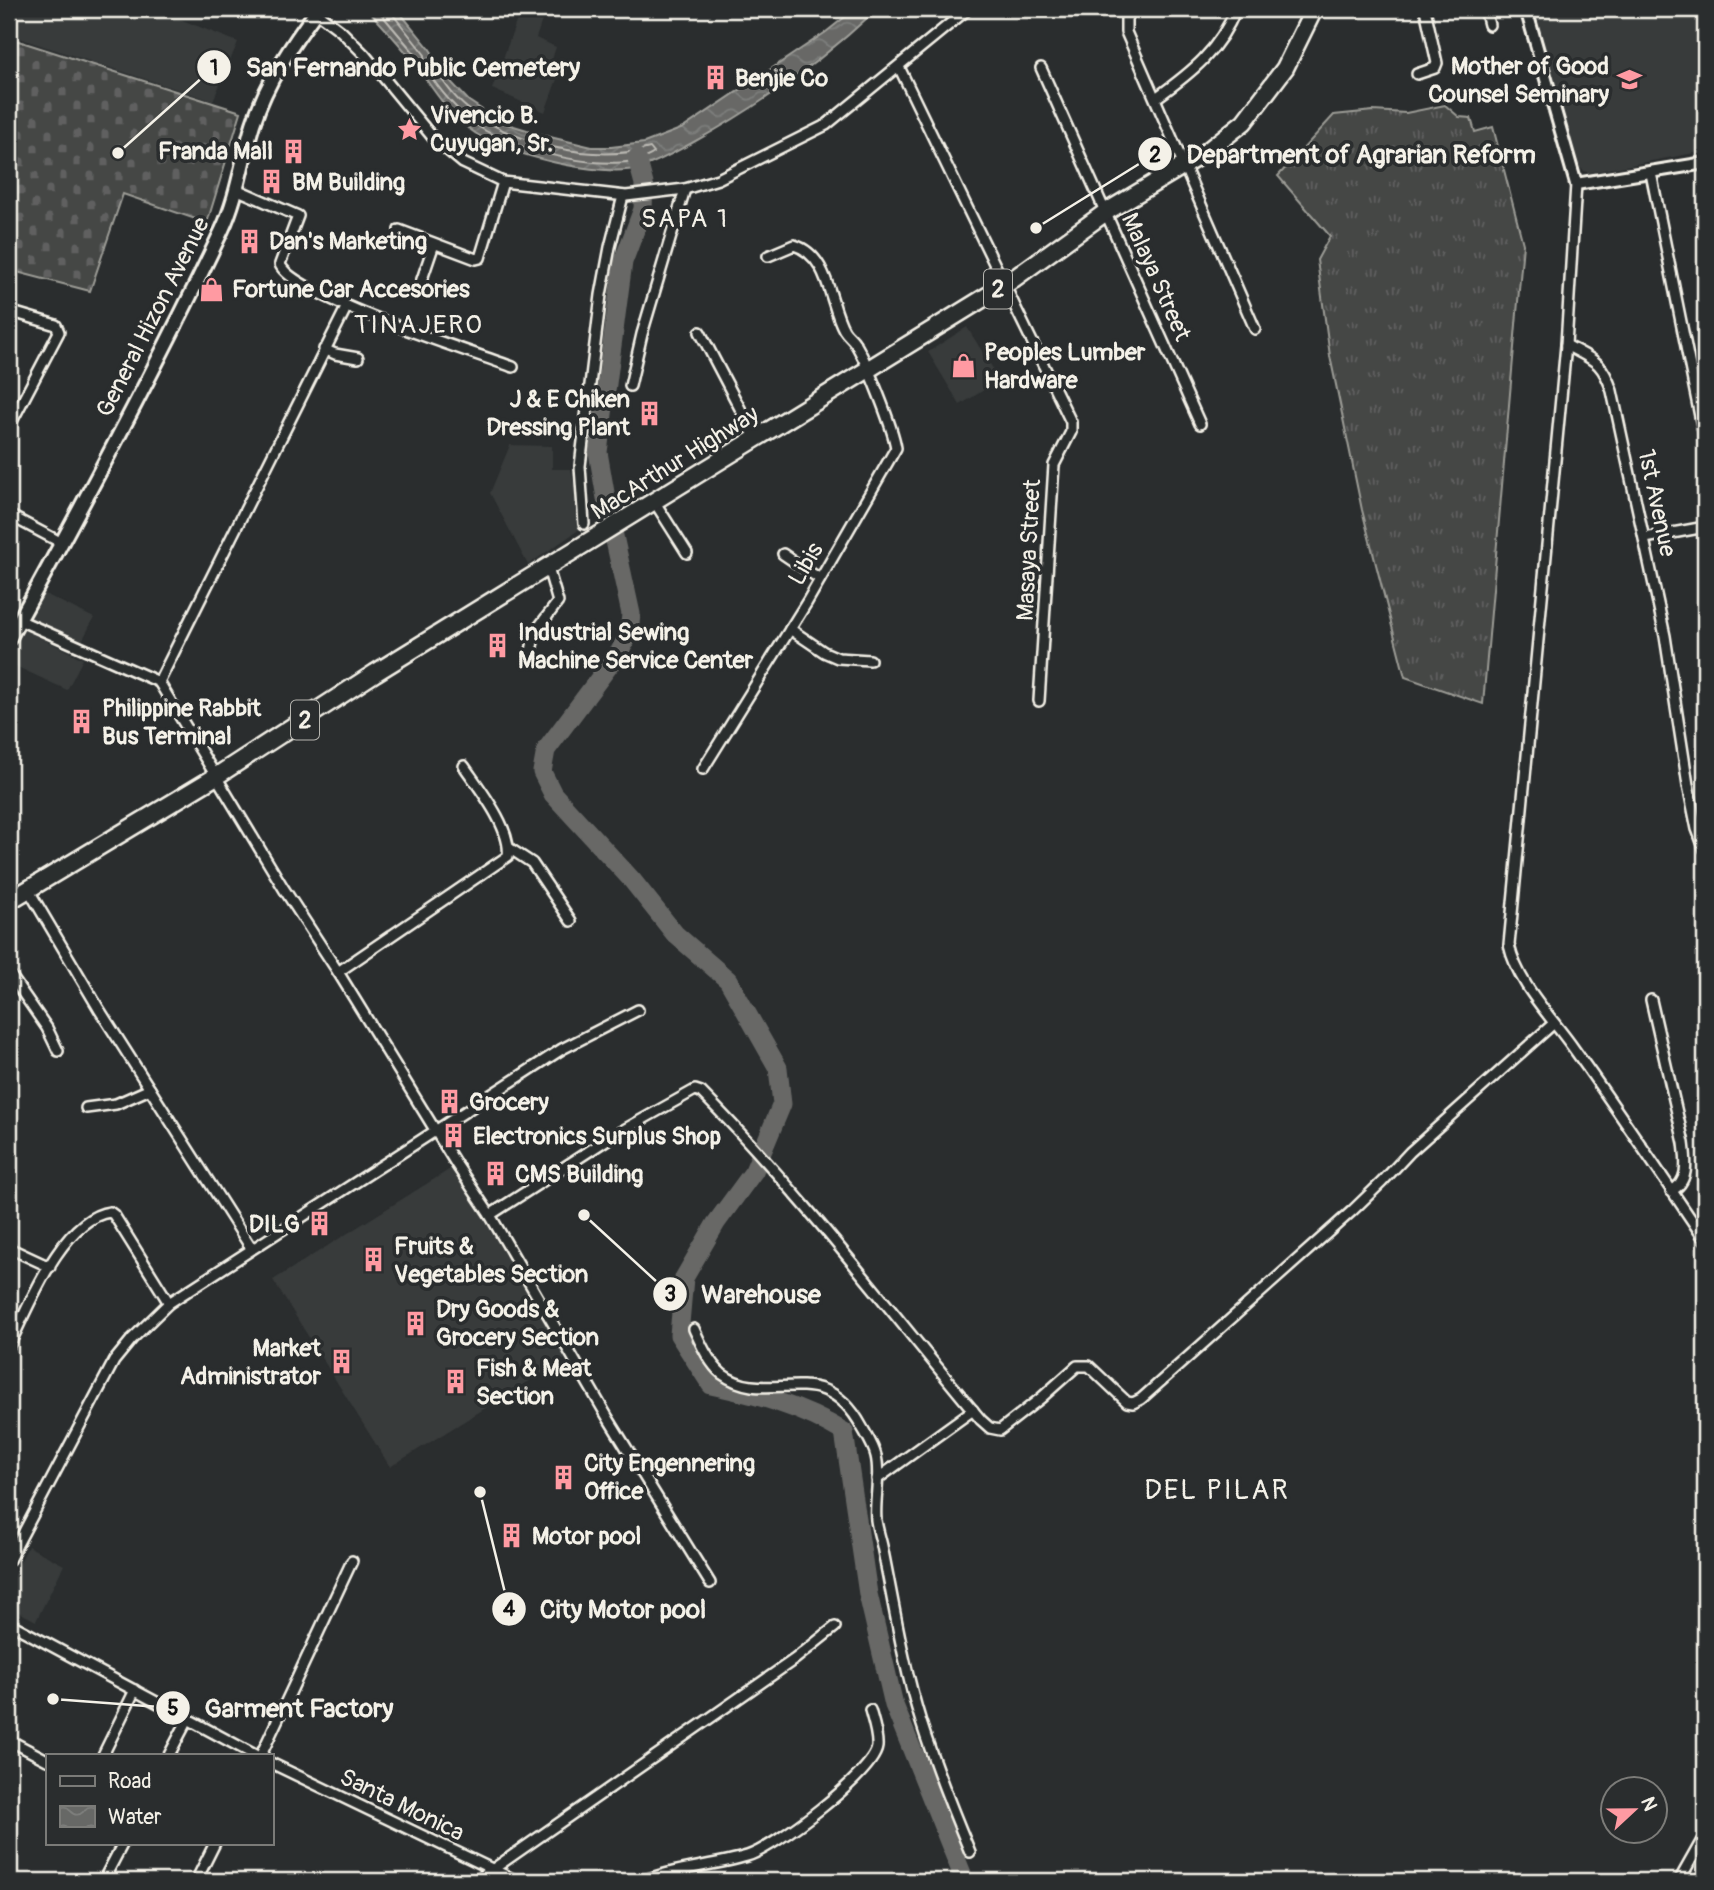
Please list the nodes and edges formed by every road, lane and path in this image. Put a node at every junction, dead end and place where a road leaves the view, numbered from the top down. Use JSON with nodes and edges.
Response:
{"nodes":[{"id":1,"x":968,"y":9,"type":"edge"},
{"id":2,"x":1134,"y":9,"type":"edge"},
{"id":3,"x":1236,"y":9,"type":"edge"},
{"id":4,"x":1314,"y":9,"type":"edge"},
{"id":5,"x":1425,"y":9,"type":"edge"},
{"id":6,"x":1485,"y":9,"type":"edge"},
{"id":7,"x":1527,"y":9,"type":"edge"},
{"id":8,"x":315,"y":10,"type":"edge"},
{"id":9,"x":1489,"y":25,"type":"dead end"},
{"id":10,"x":899,"y":67,"type":"junction"},
{"id":11,"x":1041,"y":68,"type":"dead end"},
{"id":12,"x":1418,"y":74,"type":"dead end"},
{"id":13,"x":1156,"y":98,"type":"junction"},
{"id":14,"x":1705,"y":163,"type":"edge"},
{"id":15,"x":1185,"y":166,"type":"junction"},
{"id":16,"x":1651,"y":173,"type":"junction"},
{"id":17,"x":503,"y":181,"type":"junction"},
{"id":18,"x":1576,"y":184,"type":"junction"},
{"id":19,"x":236,"y":189,"type":"junction"},
{"id":20,"x":685,"y":189,"type":"junction"},
{"id":21,"x":625,"y":196,"type":"junction"},
{"id":22,"x":1106,"y":212,"type":"junction"},
{"id":23,"x":399,"y":230,"type":"dead end"},
{"id":24,"x":434,"y":244,"type":"junction"},
{"id":25,"x":768,"y":256,"type":"dead end"},
{"id":26,"x":1005,"y":285,"type":"junction"},
{"id":27,"x":418,"y":291,"type":"dead end"},
{"id":28,"x":346,"y":306,"type":"junction"},
{"id":29,"x":9,"y":311,"type":"edge"},
{"id":30,"x":1255,"y":329,"type":"dead end"},
{"id":31,"x":700,"y":332,"type":"dead end"},
{"id":32,"x":1566,"y":345,"type":"junction"},
{"id":33,"x":324,"y":349,"type":"junction"},
{"id":34,"x":358,"y":358,"type":"dead end"},
{"id":35,"x":513,"y":367,"type":"dead end"},
{"id":36,"x":867,"y":370,"type":"junction"},
{"id":37,"x":630,"y":386,"type":"dead end"},
{"id":38,"x":1200,"y":424,"type":"dead end"},
{"id":39,"x":9,"y":427,"type":"edge"},
{"id":40,"x":756,"y":439,"type":"junction"},
{"id":41,"x":1705,"y":441,"type":"edge"},
{"id":42,"x":654,"y":501,"type":"junction"},
{"id":43,"x":9,"y":515,"type":"edge"},
{"id":44,"x":584,"y":524,"type":"dead end"},
{"id":45,"x":1705,"y":527,"type":"edge"},
{"id":46,"x":1645,"y":538,"type":"junction"},
{"id":47,"x":60,"y":542,"type":"junction"},
{"id":48,"x":687,"y":553,"type":"dead end"},
{"id":49,"x":783,"y":554,"type":"dead end"},
{"id":50,"x":548,"y":568,"type":"junction"},
{"id":51,"x":820,"y":579,"type":"junction"},
{"id":52,"x":19,"y":620,"type":"junction"},
{"id":53,"x":790,"y":629,"type":"junction"},
{"id":54,"x":9,"y":639,"type":"edge"},
{"id":55,"x":531,"y":650,"type":"dead end"},
{"id":56,"x":870,"y":660,"type":"dead end"},
{"id":57,"x":159,"y":682,"type":"junction"},
{"id":58,"x":1040,"y":701,"type":"dead end"},
{"id":59,"x":464,"y":766,"type":"dead end"},
{"id":60,"x":703,"y":769,"type":"dead end"},
{"id":61,"x":215,"y":777,"type":"junction"},
{"id":62,"x":509,"y":848,"type":"junction"},
{"id":63,"x":1705,"y":850,"type":"edge"},
{"id":64,"x":28,"y":889,"type":"junction"},
{"id":65,"x":9,"y":901,"type":"edge"},
{"id":66,"x":572,"y":921,"type":"dead end"},
{"id":67,"x":338,"y":972,"type":"junction"},
{"id":68,"x":9,"y":973,"type":"edge"},
{"id":69,"x":1651,"y":1000,"type":"dead end"},
{"id":70,"x":638,"y":1010,"type":"dead end"},
{"id":71,"x":1554,"y":1023,"type":"junction"},
{"id":72,"x":58,"y":1051,"type":"dead end"},
{"id":73,"x":150,"y":1089,"type":"junction"},
{"id":74,"x":86,"y":1108,"type":"dead end"},
{"id":75,"x":435,"y":1131,"type":"junction"},
{"id":76,"x":1671,"y":1191,"type":"junction"},
{"id":77,"x":490,"y":1215,"type":"junction"},
{"id":78,"x":1705,"y":1240,"type":"edge"},
{"id":79,"x":9,"y":1248,"type":"edge"},
{"id":80,"x":251,"y":1248,"type":"junction"},
{"id":81,"x":50,"y":1267,"type":"junction"},
{"id":82,"x":169,"y":1303,"type":"junction"},
{"id":83,"x":694,"y":1329,"type":"dead end"},
{"id":84,"x":9,"y":1346,"type":"edge"},
{"id":85,"x":973,"y":1410,"type":"junction"},
{"id":86,"x":877,"y":1479,"type":"junction"},
{"id":87,"x":9,"y":1560,"type":"edge"},
{"id":88,"x":352,"y":1561,"type":"dead end"},
{"id":89,"x":710,"y":1583,"type":"dead end"},
{"id":90,"x":9,"y":1623,"type":"edge"},
{"id":91,"x":835,"y":1627,"type":"dead end"},
{"id":92,"x":135,"y":1690,"type":"junction"},
{"id":93,"x":870,"y":1710,"type":"dead end"},
{"id":94,"x":188,"y":1719,"type":"junction"},
{"id":95,"x":9,"y":1740,"type":"edge"},
{"id":96,"x":103,"y":1754,"type":"edge"},
{"id":97,"x":170,"y":1754,"type":"edge"},
{"id":98,"x":253,"y":1754,"type":"edge"},
{"id":99,"x":261,"y":1754,"type":"edge"},
{"id":100,"x":46,"y":1759,"type":"edge"},
{"id":101,"x":273,"y":1764,"type":"edge"},
{"id":102,"x":1705,"y":1835,"type":"edge"},
{"id":103,"x":122,"y":1844,"type":"edge"},
{"id":104,"x":214,"y":1844,"type":"edge"},
{"id":105,"x":970,"y":1852,"type":"dead end"},
{"id":106,"x":491,"y":1869,"type":"junction"},
{"id":107,"x":103,"y":1881,"type":"edge"},
{"id":108,"x":195,"y":1881,"type":"edge"},
{"id":109,"x":476,"y":1881,"type":"edge"},
{"id":110,"x":517,"y":1881,"type":"edge"},
{"id":111,"x":642,"y":1881,"type":"edge"},
{"id":112,"x":1679,"y":1881,"type":"edge"}],
"edges":[{"from":1,"to":10,"type":"street"},
{"from":2,"to":13,"type":"street"},
{"from":3,"to":13,"type":"street"},
{"from":4,"to":15,"type":"highway","name":"MacArthur Highway","number":"2"},
{"from":5,"to":12,"type":"street"},
{"from":6,"to":9,"type":"street"},
{"from":7,"to":18,"type":"street"},
{"from":8,"to":17,"type":"street"},
{"from":8,"to":19,"type":"main road","name":"General Hizon Avenue"},
{"from":10,"to":20,"type":"street"},
{"from":10,"to":26,"type":"street","name":"Masaya Street"},
{"from":11,"to":22,"type":"street","name":"Malaya Street"},
{"from":13,"to":15,"type":"street"},
{"from":14,"to":16,"type":"street"},
{"from":15,"to":22,"type":"highway","name":"MacArthur Highway","number":"2"},
{"from":15,"to":30,"type":"street"},
{"from":16,"to":18,"type":"street"},
{"from":16,"to":41,"type":"street"},
{"from":17,"to":21,"type":"street"},
{"from":17,"to":24,"type":"street"},
{"from":18,"to":32,"type":"street"},
{"from":19,"to":28,"type":"street"},
{"from":19,"to":47,"type":"main road","name":"General Hizon Avenue"},
{"from":20,"to":21,"type":"street"},
{"from":20,"to":37,"type":"street"},
{"from":21,"to":44,"type":"street"},
{"from":22,"to":26,"type":"highway","name":"MacArthur Highway","number":"2"},
{"from":22,"to":38,"type":"street","name":"Malaya Street"},
{"from":23,"to":24,"type":"street"},
{"from":24,"to":27,"type":"street"},
{"from":25,"to":36,"type":"street","name":"Libis"},
{"from":26,"to":36,"type":"highway","name":"MacArthur Highway","number":"2"},
{"from":26,"to":58,"type":"street","name":"Masaya Street"},
{"from":28,"to":33,"type":"street"},
{"from":28,"to":35,"type":"street"},
{"from":29,"to":39,"type":"street"},
{"from":31,"to":40,"type":"street"},
{"from":32,"to":46,"type":"street","name":"1st Avenue"},
{"from":32,"to":71,"type":"street"},
{"from":33,"to":34,"type":"street"},
{"from":33,"to":57,"type":"street"},
{"from":36,"to":40,"type":"highway","name":"MacArthur Highway","number":"2"},
{"from":36,"to":51,"type":"street","name":"Libis"},
{"from":40,"to":42,"type":"highway","name":"MacArthur Highway","number":"2"},
{"from":42,"to":48,"type":"street"},
{"from":42,"to":50,"type":"highway","name":"MacArthur Highway","number":"2"},
{"from":43,"to":47,"type":"street"},
{"from":45,"to":46,"type":"street"},
{"from":46,"to":63,"type":"street","name":"1st Avenue"},
{"from":47,"to":52,"type":"main road","name":"General Hizon Avenue"},
{"from":49,"to":51,"type":"street"},
{"from":50,"to":55,"type":"street"},
{"from":50,"to":61,"type":"highway","name":"MacArthur Highway","number":"2"},
{"from":51,"to":53,"type":"street","name":"Libis"},
{"from":52,"to":54,"type":"main road","name":"General Hizon Avenue"},
{"from":52,"to":57,"type":"street"},
{"from":53,"to":56,"type":"street"},
{"from":53,"to":60,"type":"street","name":"Libis"},
{"from":57,"to":61,"type":"street"},
{"from":59,"to":62,"type":"street"},
{"from":61,"to":64,"type":"highway","name":"MacArthur Highway","number":"2"},
{"from":61,"to":67,"type":"street"},
{"from":62,"to":66,"type":"street"},
{"from":62,"to":67,"type":"street"},
{"from":64,"to":65,"type":"highway","name":"MacArthur Highway","number":"2"},
{"from":64,"to":73,"type":"street"},
{"from":67,"to":75,"type":"street"},
{"from":68,"to":72,"type":"street"},
{"from":69,"to":76,"type":"street"},
{"from":70,"to":75,"type":"street"},
{"from":71,"to":76,"type":"street"},
{"from":71,"to":85,"type":"street"},
{"from":73,"to":74,"type":"street"},
{"from":73,"to":80,"type":"street"},
{"from":75,"to":77,"type":"street"},
{"from":75,"to":80,"type":"street"},
{"from":76,"to":78,"type":"street"},
{"from":77,"to":85,"type":"street"},
{"from":77,"to":89,"type":"street"},
{"from":79,"to":81,"type":"street"},
{"from":80,"to":82,"type":"street"},
{"from":81,"to":82,"type":"street"},
{"from":81,"to":84,"type":"street"},
{"from":82,"to":87,"type":"street"},
{"from":83,"to":86,"type":"street"},
{"from":85,"to":86,"type":"street"},
{"from":86,"to":105,"type":"street"},
{"from":88,"to":99,"type":"street"},
{"from":90,"to":92,"type":"street"},
{"from":91,"to":106,"type":"street"},
{"from":92,"to":94,"type":"street"},
{"from":92,"to":96,"type":"street"},
{"from":93,"to":111,"type":"street"},
{"from":94,"to":97,"type":"street"},
{"from":94,"to":98,"type":"street"},
{"from":95,"to":100,"type":"street"},
{"from":101,"to":106,"type":"street","name":"Santa Monica"},
{"from":102,"to":112,"type":"street"},
{"from":103,"to":107,"type":"street"},
{"from":104,"to":108,"type":"street"},
{"from":106,"to":109,"type":"street"},
{"from":106,"to":110,"type":"street","name":"Santa Monica"}]}
